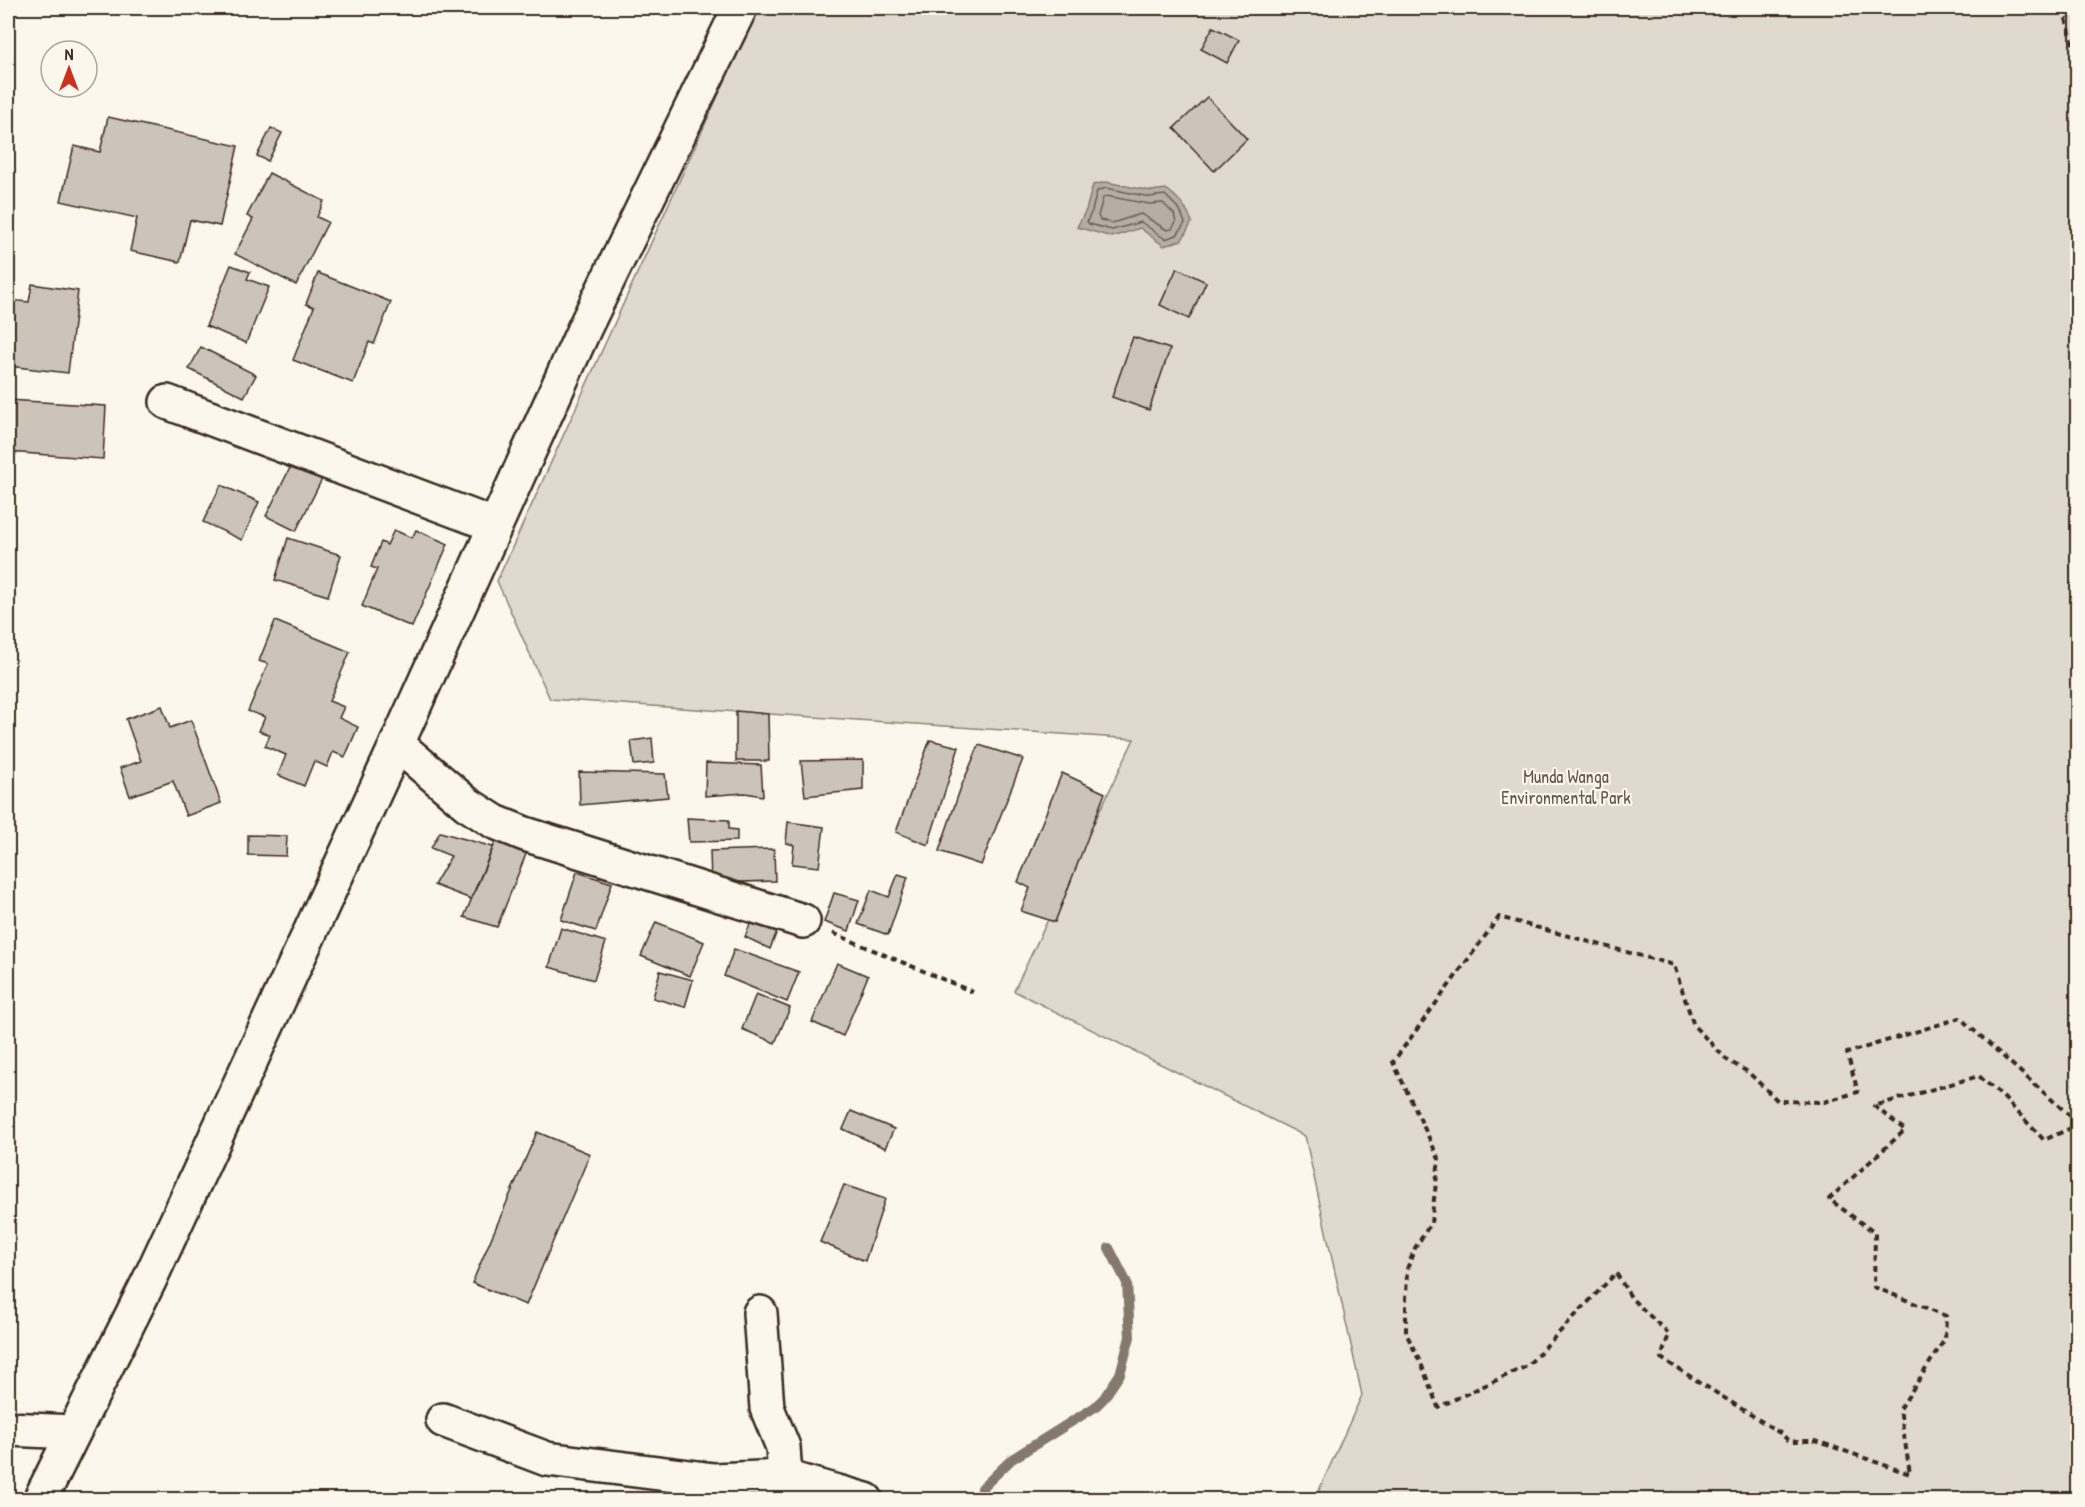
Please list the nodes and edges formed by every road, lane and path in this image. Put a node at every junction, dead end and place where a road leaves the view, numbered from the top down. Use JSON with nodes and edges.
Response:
{"nodes":[{"id":1,"x":740,"y":8,"type":"edge"},
{"id":2,"x":2063,"y":8,"type":"edge"},
{"id":3,"x":2078,"y":62,"type":"edge"},
{"id":4,"x":167,"y":402,"type":"dead end"},
{"id":5,"x":495,"y":525,"type":"junction"},
{"id":6,"x":397,"y":744,"type":"junction"},
{"id":7,"x":803,"y":921,"type":"joint"},
{"id":8,"x":973,"y":992,"type":"dead end"},
{"id":9,"x":2078,"y":1124,"type":"edge"},
{"id":10,"x":760,"y":1313,"type":"dead end"},
{"id":11,"x":443,"y":1420,"type":"dead end"},
{"id":12,"x":8,"y":1429,"type":"edge"},
{"id":13,"x":73,"y":1432,"type":"junction"},
{"id":14,"x":785,"y":1477,"type":"junction"},
{"id":15,"x":714,"y":1480,"type":"junction"},
{"id":16,"x":40,"y":1500,"type":"edge"},
{"id":17,"x":688,"y":1500,"type":"edge"},
{"id":18,"x":866,"y":1500,"type":"edge"}],
"edges":[{"from":1,"to":5,"type":"street"},
{"from":2,"to":3,"type":"path"},
{"from":4,"to":5,"type":"street"},
{"from":5,"to":6,"type":"street"},
{"from":6,"to":7,"type":"street"},
{"from":6,"to":13,"type":"street"},
{"from":7,"to":8,"type":"path"},
{"from":9,"to":9,"type":"path"},
{"from":10,"to":14,"type":"street"},
{"from":11,"to":15,"type":"street"},
{"from":12,"to":13,"type":"street"},
{"from":13,"to":16,"type":"street"},
{"from":14,"to":15,"type":"street"},
{"from":14,"to":18,"type":"street"},
{"from":15,"to":17,"type":"street"}]}
